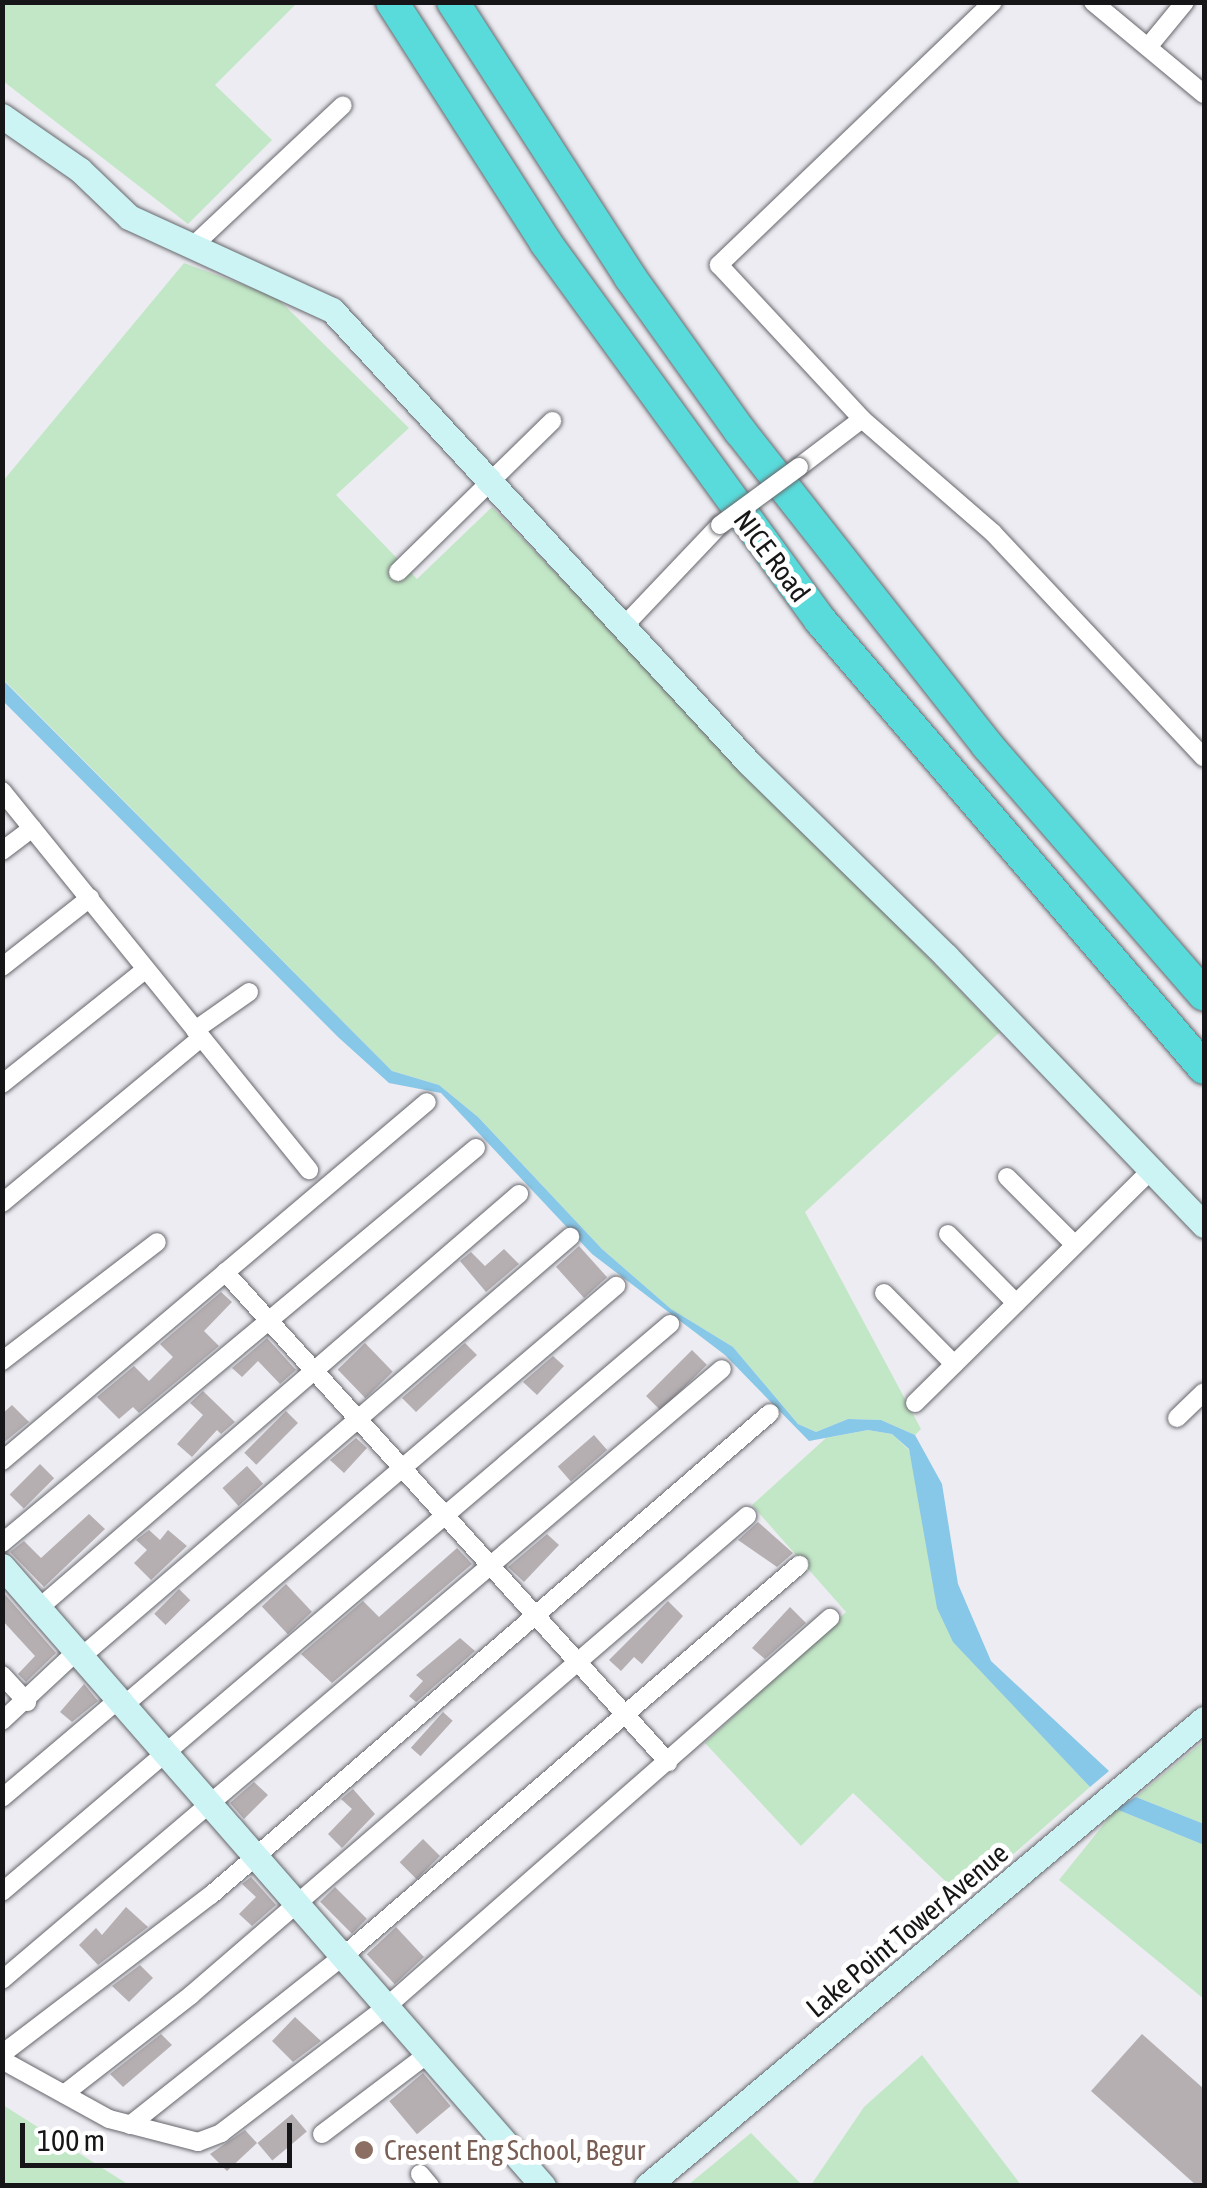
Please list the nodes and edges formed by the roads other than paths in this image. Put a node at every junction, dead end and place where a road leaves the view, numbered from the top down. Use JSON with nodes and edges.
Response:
{"nodes":[{"id":1,"x":392,"y":2,"type":"edge"},
{"id":2,"x":453,"y":2,"type":"edge"},
{"id":3,"x":993,"y":2,"type":"edge"},
{"id":4,"x":1093,"y":2,"type":"edge"},
{"id":5,"x":1186,"y":2,"type":"edge"},
{"id":6,"x":1148,"y":47,"type":"junction"},
{"id":7,"x":1204,"y":94,"type":"edge"},
{"id":8,"x":343,"y":105,"type":"dead end"},
{"id":9,"x":2,"y":116,"type":"edge"},
{"id":10,"x":194,"y":245,"type":"junction"},
{"id":11,"x":862,"y":418,"type":"junction"},
{"id":12,"x":552,"y":421,"type":"dead end"},
{"id":13,"x":492,"y":479,"type":"junction"},
{"id":14,"x":398,"y":572,"type":"dead end"},
{"id":15,"x":625,"y":625,"type":"junction"},
{"id":16,"x":1204,"y":758,"type":"edge"},
{"id":17,"x":2,"y":791,"type":"edge"},
{"id":18,"x":32,"y":828,"type":"junction"},
{"id":19,"x":2,"y":851,"type":"edge"},
{"id":20,"x":90,"y":898,"type":"junction"},
{"id":21,"x":2,"y":967,"type":"edge"},
{"id":22,"x":146,"y":969,"type":"junction"},
{"id":23,"x":249,"y":992,"type":"dead end"},
{"id":24,"x":1204,"y":995,"type":"edge"},
{"id":25,"x":198,"y":1034,"type":"junction"},
{"id":26,"x":1204,"y":1068,"type":"edge"},
{"id":27,"x":2,"y":1084,"type":"edge"},
{"id":28,"x":427,"y":1102,"type":"dead end"},
{"id":29,"x":476,"y":1148,"type":"dead end"},
{"id":30,"x":308,"y":1170,"type":"dead end"},
{"id":31,"x":1150,"y":1170,"type":"junction"},
{"id":32,"x":1006,"y":1177,"type":"dead end"},
{"id":33,"x":519,"y":1194,"type":"dead end"},
{"id":34,"x":2,"y":1202,"type":"edge"},
{"id":35,"x":1204,"y":1226,"type":"edge"},
{"id":36,"x":948,"y":1234,"type":"dead end"},
{"id":37,"x":570,"y":1236,"type":"dead end"},
{"id":38,"x":157,"y":1242,"type":"dead end"},
{"id":39,"x":1075,"y":1245,"type":"junction"},
{"id":40,"x":225,"y":1272,"type":"junction"},
{"id":41,"x":616,"y":1286,"type":"dead end"},
{"id":42,"x":884,"y":1293,"type":"dead end"},
{"id":43,"x":1016,"y":1303,"type":"junction"},
{"id":44,"x":268,"y":1320,"type":"junction"},
{"id":45,"x":670,"y":1324,"type":"dead end"},
{"id":46,"x":2,"y":1361,"type":"edge"},
{"id":47,"x":954,"y":1364,"type":"junction"},
{"id":48,"x":313,"y":1368,"type":"junction"},
{"id":49,"x":722,"y":1369,"type":"dead end"},
{"id":50,"x":1204,"y":1392,"type":"edge"},
{"id":51,"x":914,"y":1403,"type":"dead end"},
{"id":52,"x":770,"y":1413,"type":"dead end"},
{"id":53,"x":358,"y":1418,"type":"junction"},
{"id":54,"x":1177,"y":1418,"type":"dead end"},
{"id":55,"x":2,"y":1461,"type":"edge"},
{"id":56,"x":402,"y":1470,"type":"junction"},
{"id":57,"x":747,"y":1516,"type":"dead end"},
{"id":58,"x":446,"y":1517,"type":"junction"},
{"id":59,"x":2,"y":1543,"type":"edge"},
{"id":60,"x":799,"y":1565,"type":"dead end"},
{"id":61,"x":2,"y":1566,"type":"edge"},
{"id":62,"x":492,"y":1567,"type":"junction"},
{"id":63,"x":39,"y":1608,"type":"junction"},
{"id":64,"x":535,"y":1614,"type":"junction"},
{"id":65,"x":830,"y":1618,"type":"dead end"},
{"id":66,"x":79,"y":1654,"type":"junction"},
{"id":67,"x":579,"y":1664,"type":"junction"},
{"id":68,"x":2,"y":1674,"type":"edge"},
{"id":69,"x":27,"y":1702,"type":"junction"},
{"id":70,"x":120,"y":1703,"type":"junction"},
{"id":71,"x":625,"y":1714,"type":"junction"},
{"id":72,"x":1204,"y":1719,"type":"edge"},
{"id":73,"x":2,"y":1720,"type":"edge"},
{"id":74,"x":166,"y":1755,"type":"junction"},
{"id":75,"x":668,"y":1762,"type":"junction"},
{"id":76,"x":2,"y":1798,"type":"edge"},
{"id":77,"x":208,"y":1805,"type":"junction"},
{"id":78,"x":252,"y":1856,"type":"junction"},
{"id":79,"x":2,"y":1892,"type":"edge"},
{"id":80,"x":296,"y":1906,"type":"junction"},
{"id":81,"x":340,"y":1958,"type":"junction"},
{"id":82,"x":2,"y":1980,"type":"edge"},
{"id":83,"x":384,"y":2008,"type":"junction"},
{"id":84,"x":426,"y":2056,"type":"junction"},
{"id":85,"x":2,"y":2057,"type":"edge"},
{"id":86,"x":64,"y":2094,"type":"junction"},
{"id":87,"x":130,"y":2125,"type":"junction"},
{"id":88,"x":322,"y":2134,"type":"dead end"},
{"id":89,"x":543,"y":2186,"type":"edge"},
{"id":90,"x":647,"y":2186,"type":"edge"}],
"edges":[{"from":1,"to":26,"type":"highway","name":"NICE Road"},
{"from":2,"to":24,"type":"highway","name":"NICE Road"},
{"from":3,"to":11,"type":"street"},
{"from":4,"to":6,"type":"street"},
{"from":5,"to":6,"type":"street"},
{"from":6,"to":7,"type":"street"},
{"from":8,"to":10,"type":"street"},
{"from":9,"to":10,"type":"street"},
{"from":10,"to":13,"type":"street"},
{"from":11,"to":15,"type":"street","bridge":true},
{"from":11,"to":16,"type":"street"},
{"from":12,"to":13,"type":"street"},
{"from":13,"to":14,"type":"street"},
{"from":13,"to":15,"type":"street"},
{"from":15,"to":31,"type":"street"},
{"from":17,"to":18,"type":"street"},
{"from":18,"to":19,"type":"street"},
{"from":18,"to":20,"type":"street"},
{"from":20,"to":21,"type":"street"},
{"from":20,"to":22,"type":"street"},
{"from":22,"to":25,"type":"street"},
{"from":22,"to":27,"type":"street"},
{"from":23,"to":25,"type":"street"},
{"from":25,"to":30,"type":"street"},
{"from":25,"to":34,"type":"street"},
{"from":28,"to":40,"type":"street"},
{"from":29,"to":44,"type":"street"},
{"from":31,"to":35,"type":"street"},
{"from":31,"to":39,"type":"street"},
{"from":32,"to":39,"type":"street"},
{"from":33,"to":48,"type":"street"},
{"from":36,"to":43,"type":"street"},
{"from":37,"to":53,"type":"street"},
{"from":38,"to":46,"type":"street"},
{"from":39,"to":43,"type":"street"},
{"from":40,"to":44,"type":"street"},
{"from":40,"to":55,"type":"street"},
{"from":41,"to":56,"type":"street"},
{"from":42,"to":47,"type":"street"},
{"from":43,"to":47,"type":"street"},
{"from":44,"to":48,"type":"street"},
{"from":44,"to":59,"type":"street"},
{"from":45,"to":58,"type":"street"},
{"from":47,"to":51,"type":"street"},
{"from":48,"to":53,"type":"street"},
{"from":48,"to":63,"type":"street"},
{"from":49,"to":62,"type":"street"},
{"from":50,"to":54,"type":"street"},
{"from":52,"to":64,"type":"street"},
{"from":53,"to":56,"type":"street"},
{"from":53,"to":66,"type":"street"},
{"from":56,"to":58,"type":"street"},
{"from":56,"to":70,"type":"street"},
{"from":57,"to":67,"type":"street"},
{"from":58,"to":62,"type":"street"},
{"from":58,"to":74,"type":"street"},
{"from":60,"to":71,"type":"street"},
{"from":61,"to":63,"type":"street"},
{"from":62,"to":64,"type":"street"},
{"from":62,"to":77,"type":"street"},
{"from":63,"to":66,"type":"street"},
{"from":64,"to":67,"type":"street"},
{"from":64,"to":78,"type":"street"},
{"from":65,"to":75,"type":"street"},
{"from":66,"to":69,"type":"street"},
{"from":66,"to":70,"type":"street"},
{"from":67,"to":71,"type":"street"},
{"from":67,"to":80,"type":"street"},
{"from":68,"to":69,"type":"street"},
{"from":69,"to":73,"type":"street"},
{"from":70,"to":74,"type":"street"},
{"from":70,"to":76,"type":"street"},
{"from":71,"to":75,"type":"street"},
{"from":71,"to":81,"type":"street"},
{"from":72,"to":90,"type":"street","name":"Lake Point Tower Avenue"},
{"from":74,"to":77,"type":"street"},
{"from":74,"to":79,"type":"street"},
{"from":75,"to":83,"type":"street"},
{"from":77,"to":78,"type":"street"},
{"from":77,"to":82,"type":"street"},
{"from":78,"to":80,"type":"street"},
{"from":78,"to":85,"type":"street"},
{"from":80,"to":81,"type":"street"},
{"from":80,"to":86,"type":"street"},
{"from":81,"to":83,"type":"street"},
{"from":81,"to":87,"type":"street"},
{"from":83,"to":84,"type":"street"},
{"from":83,"to":87,"type":"street"},
{"from":84,"to":88,"type":"street"},
{"from":84,"to":89,"type":"street"},
{"from":85,"to":86,"type":"street"},
{"from":86,"to":87,"type":"street"}]}
